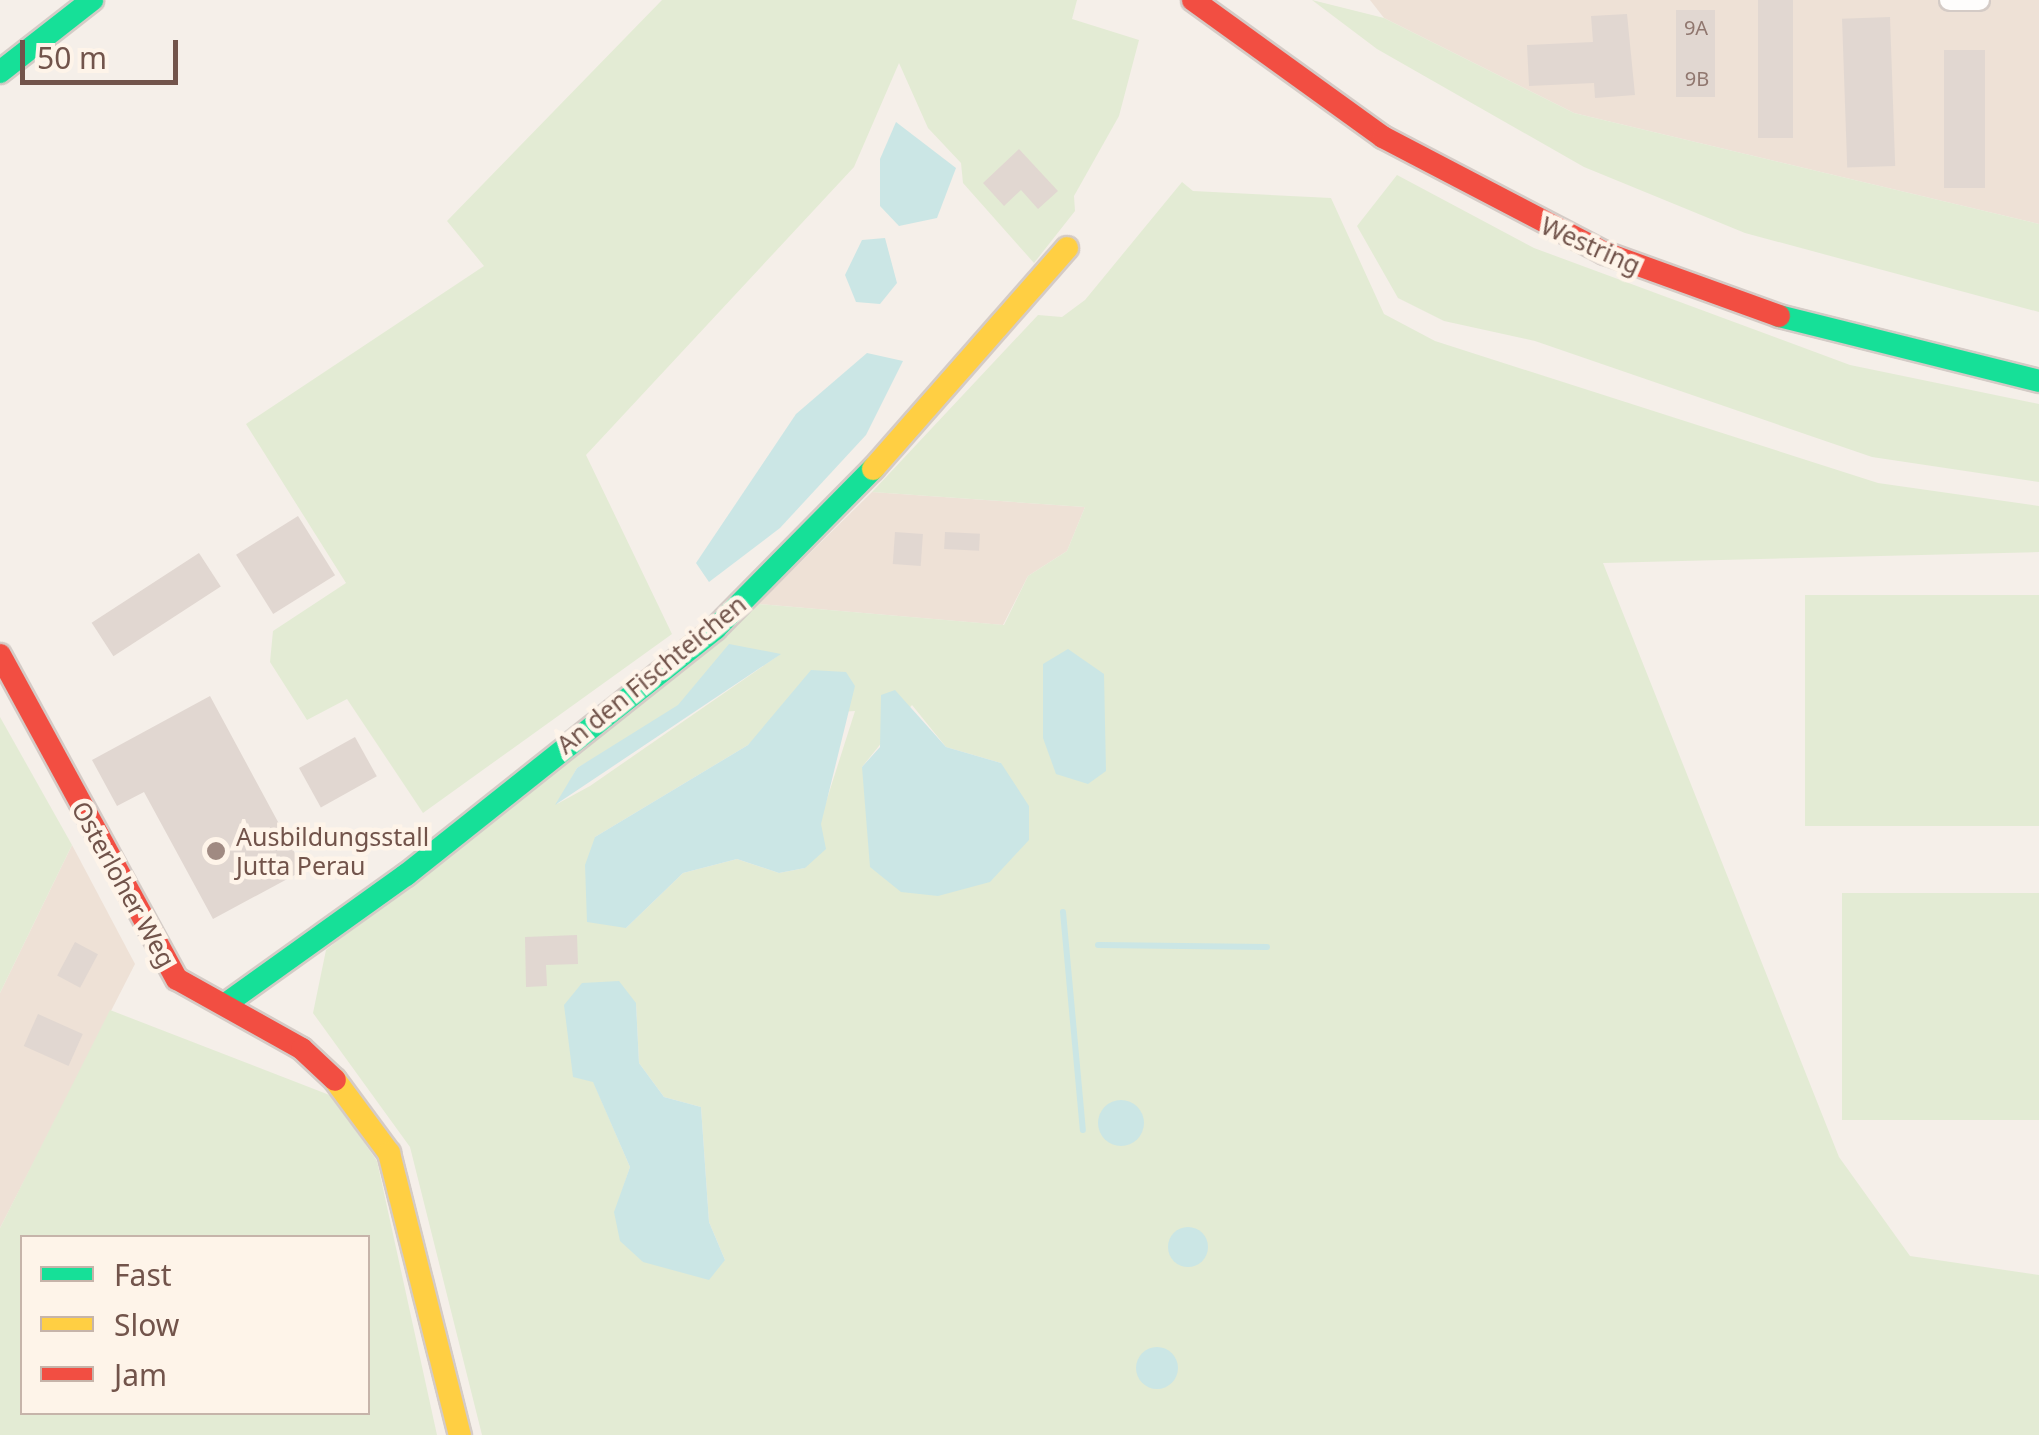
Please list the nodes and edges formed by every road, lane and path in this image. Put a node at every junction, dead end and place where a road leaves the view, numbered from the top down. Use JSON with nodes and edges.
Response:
{"nodes":[{"id":1,"x":92,"y":0,"type":"edge"},
{"id":2,"x":1193,"y":0,"type":"edge"},
{"id":3,"x":1950,"y":0,"type":"edge"},
{"id":4,"x":1980,"y":0,"type":"edge"},
{"id":5,"x":0,"y":72,"type":"edge"},
{"id":6,"x":1067,"y":248,"type":"dead end"},
{"id":7,"x":2039,"y":381,"type":"edge"},
{"id":8,"x":0,"y":655,"type":"edge"},
{"id":9,"x":227,"y":1004,"type":"junction"},
{"id":10,"x":460,"y":1435,"type":"edge"}],
"edges":[{"from":1,"to":5,"type":"street"},
{"from":2,"to":7,"type":"street","name":"Westring"},
{"from":3,"to":4,"type":"street"},
{"from":6,"to":9,"type":"street","name":"An den Fischteichen"},
{"from":8,"to":9,"type":"street","name":"Osterloher Weg"},
{"from":9,"to":10,"type":"street","name":"Osterloher Weg"}]}
